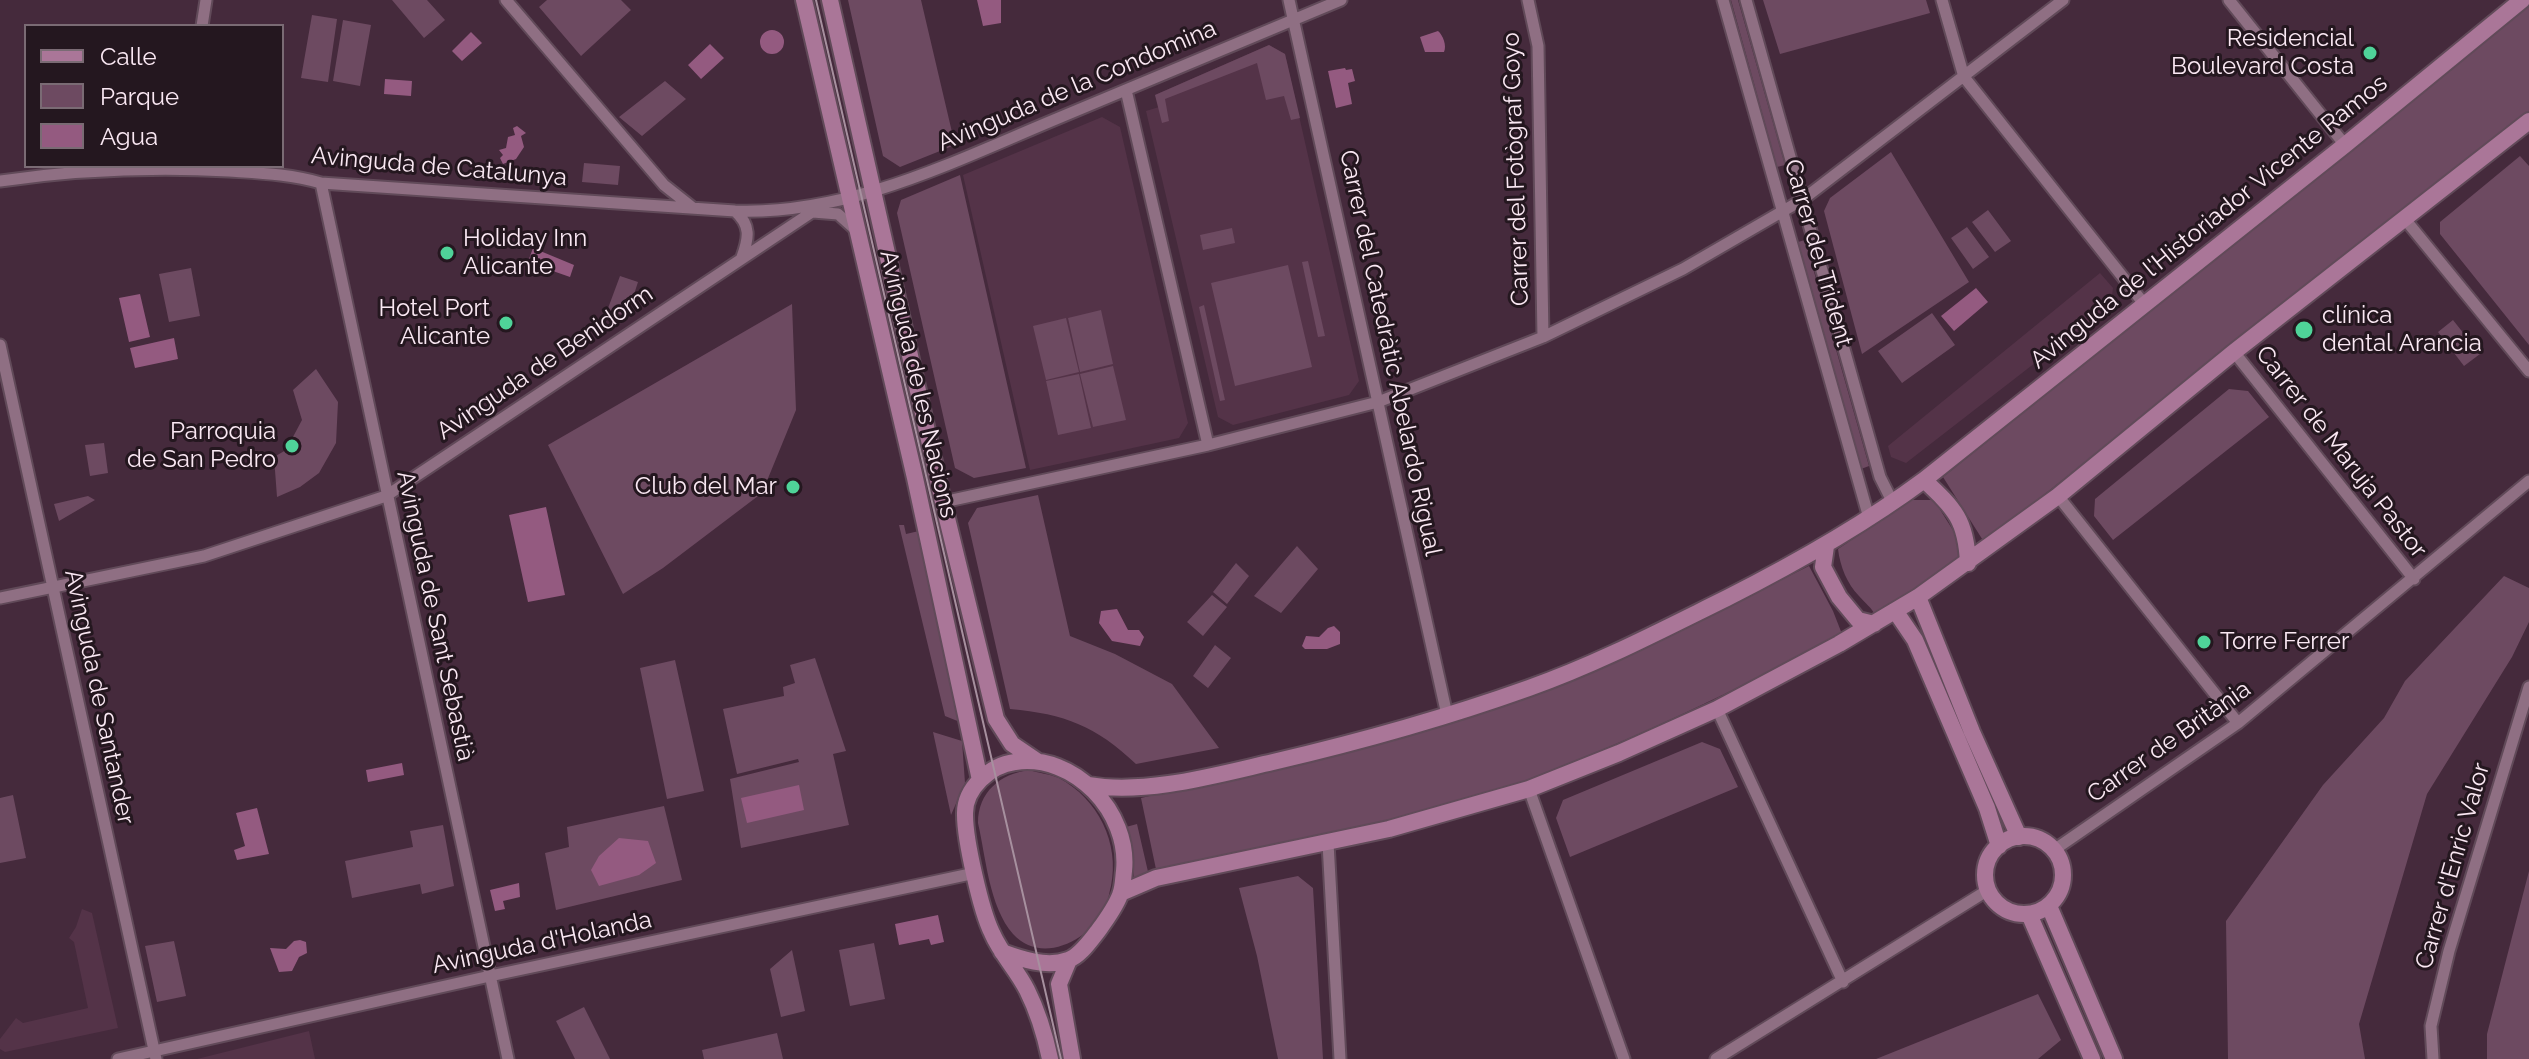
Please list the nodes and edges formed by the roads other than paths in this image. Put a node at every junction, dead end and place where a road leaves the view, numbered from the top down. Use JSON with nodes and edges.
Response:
{"nodes":[{"id":1,"x":206,"y":0,"type":"edge"},
{"id":2,"x":506,"y":0,"type":"edge"},
{"id":3,"x":804,"y":0,"type":"edge"},
{"id":4,"x":830,"y":0,"type":"edge"},
{"id":5,"x":1289,"y":0,"type":"edge"},
{"id":6,"x":1341,"y":0,"type":"edge"},
{"id":7,"x":1528,"y":0,"type":"edge"},
{"id":8,"x":1723,"y":0,"type":"edge"},
{"id":9,"x":1746,"y":0,"type":"edge"},
{"id":10,"x":1942,"y":0,"type":"edge"},
{"id":11,"x":2063,"y":0,"type":"edge"},
{"id":12,"x":2229,"y":0,"type":"edge"},
{"id":13,"x":2522,"y":0,"type":"edge"},
{"id":14,"x":1293,"y":20,"type":"junction"},
{"id":15,"x":202,"y":24,"type":"edge"},
{"id":16,"x":1964,"y":77,"type":"junction"},
{"id":17,"x":1126,"y":90,"type":"junction"},
{"id":18,"x":2529,"y":121,"type":"edge"},
{"id":19,"x":2345,"y":145,"type":"junction"},
{"id":20,"x":150,"y":168,"type":"edge"},
{"id":21,"x":191,"y":168,"type":"edge"},
{"id":22,"x":0,"y":181,"type":"edge"},
{"id":23,"x":321,"y":183,"type":"junction"},
{"id":24,"x":873,"y":191,"type":"junction"},
{"id":25,"x":843,"y":198,"type":"junction"},
{"id":26,"x":1802,"y":200,"type":"junction"},
{"id":27,"x":694,"y":208,"type":"junction"},
{"id":28,"x":735,"y":211,"type":"junction"},
{"id":29,"x":808,"y":212,"type":"junction"},
{"id":30,"x":1783,"y":212,"type":"junction"},
{"id":31,"x":2404,"y":218,"type":"junction"},
{"id":32,"x":858,"y":232,"type":"junction"},
{"id":33,"x":742,"y":257,"type":"junction"},
{"id":34,"x":2145,"y":305,"type":"junction"},
{"id":35,"x":1543,"y":337,"type":"junction"},
{"id":36,"x":2234,"y":352,"type":"junction"},
{"id":37,"x":1,"y":353,"type":"edge"},
{"id":38,"x":2529,"y":371,"type":"edge"},
{"id":39,"x":0,"y":390,"type":"edge"},
{"id":40,"x":12,"y":400,"type":"junction"},
{"id":41,"x":1378,"y":402,"type":"junction"},
{"id":42,"x":1208,"y":445,"type":"junction"},
{"id":43,"x":1924,"y":480,"type":"junction"},
{"id":44,"x":2529,"y":481,"type":"edge"},
{"id":45,"x":386,"y":496,"type":"junction"},
{"id":46,"x":2058,"y":496,"type":"junction"},
{"id":47,"x":943,"y":502,"type":"junction"},
{"id":48,"x":1893,"y":503,"type":"junction"},
{"id":49,"x":1869,"y":518,"type":"junction"},
{"id":50,"x":1826,"y":546,"type":"junction"},
{"id":51,"x":1968,"y":563,"type":"junction"},
{"id":52,"x":2414,"y":579,"type":"junction"},
{"id":53,"x":53,"y":588,"type":"junction"},
{"id":54,"x":1918,"y":597,"type":"junction"},
{"id":55,"x":0,"y":598,"type":"edge"},
{"id":56,"x":1896,"y":612,"type":"junction"},
{"id":57,"x":1874,"y":624,"type":"junction"},
{"id":58,"x":2529,"y":687,"type":"edge"},
{"id":59,"x":1717,"y":709,"type":"junction"},
{"id":60,"x":1447,"y":715,"type":"junction"},
{"id":61,"x":2238,"y":723,"type":"junction"},
{"id":62,"x":1037,"y":761,"type":"junction"},
{"id":63,"x":980,"y":780,"type":"junction"},
{"id":64,"x":1088,"y":785,"type":"junction"},
{"id":65,"x":1529,"y":789,"type":"junction"},
{"id":66,"x":2019,"y":837,"type":"junction"},
{"id":67,"x":1328,"y":843,"type":"junction"},
{"id":68,"x":1999,"y":846,"type":"junction"},
{"id":69,"x":2054,"y":850,"type":"junction"},
{"id":70,"x":975,"y":873,"type":"junction"},
{"id":71,"x":1988,"y":890,"type":"junction"},
{"id":72,"x":1121,"y":893,"type":"junction"},
{"id":73,"x":2049,"y":906,"type":"junction"},
{"id":74,"x":2029,"y":914,"type":"junction"},
{"id":75,"x":1002,"y":952,"type":"junction"},
{"id":76,"x":1069,"y":960,"type":"junction"},
{"id":77,"x":490,"y":976,"type":"junction"},
{"id":78,"x":1843,"y":982,"type":"junction"},
{"id":79,"x":155,"y":1055,"type":"edge"},
{"id":80,"x":118,"y":1059,"type":"edge"},
{"id":81,"x":508,"y":1059,"type":"edge"},
{"id":82,"x":1050,"y":1059,"type":"edge"},
{"id":83,"x":1072,"y":1059,"type":"edge"},
{"id":84,"x":1340,"y":1059,"type":"edge"},
{"id":85,"x":1624,"y":1059,"type":"edge"},
{"id":86,"x":1716,"y":1059,"type":"edge"},
{"id":87,"x":2092,"y":1059,"type":"edge"},
{"id":88,"x":2114,"y":1059,"type":"edge"},
{"id":89,"x":2433,"y":1059,"type":"edge"}],
"edges":[{"from":1,"to":15,"type":"street"},
{"from":2,"to":27,"type":"street"},
{"from":3,"to":25,"type":"street","name":"Avinguda de les Nacions"},
{"from":4,"to":24,"type":"street","name":"Avinguda de les Nacions"},
{"from":5,"to":14,"type":"street","name":"Carrer del Catedràtic Abelardo Rigual"},
{"from":6,"to":14,"type":"street","name":"Avinguda de la Condomina"},
{"from":7,"to":35,"type":"street","name":"Carrer del Fotògraf Goyo"},
{"from":8,"to":30,"type":"street","name":"Carrer del Trident"},
{"from":9,"to":26,"type":"street","name":"Carrer del Trident"},
{"from":10,"to":16,"type":"street"},
{"from":11,"to":16,"type":"street"},
{"from":12,"to":19,"type":"street"},
{"from":13,"to":19,"type":"street","name":"Avinguda de l'Historiador Vicente Ramos"},
{"from":14,"to":17,"type":"street","name":"Avinguda de la Condomina"},
{"from":14,"to":41,"type":"street","name":"Carrer del Catedràtic Abelardo Rigual"},
{"from":16,"to":26,"type":"street"},
{"from":16,"to":34,"type":"street"},
{"from":17,"to":24,"type":"street","name":"Avinguda de la Condomina"},
{"from":17,"to":42,"type":"street"},
{"from":18,"to":31,"type":"street"},
{"from":19,"to":34,"type":"street","name":"Avinguda de l'Historiador Vicente Ramos"},
{"from":20,"to":22,"type":"street","name":"Avinguda de Catalunya"},
{"from":21,"to":23,"type":"street","name":"Avinguda de Catalunya"},
{"from":23,"to":27,"type":"street","name":"Avinguda de Catalunya"},
{"from":23,"to":45,"type":"street","name":"Avinguda de Sant Sebastià"},
{"from":24,"to":25,"type":"street","name":"Avinguda de Catalunya"},
{"from":24,"to":47,"type":"street","name":"Avinguda de les Nacions"},
{"from":25,"to":28,"type":"street","name":"Avinguda de Catalunya"},
{"from":25,"to":29,"type":"street","name":"Avinguda de Benidorm"},
{"from":25,"to":32,"type":"street","name":"Avinguda de les Nacions"},
{"from":26,"to":30,"type":"street"},
{"from":26,"to":48,"type":"street","name":"Carrer del Trident"},
{"from":27,"to":28,"type":"street","name":"Avinguda de Catalunya"},
{"from":28,"to":33,"type":"street"},
{"from":29,"to":32,"type":"street"},
{"from":29,"to":33,"type":"street","name":"Avinguda de Benidorm"},
{"from":30,"to":35,"type":"street"},
{"from":30,"to":49,"type":"street","name":"Carrer del Trident"},
{"from":31,"to":36,"type":"street"},
{"from":31,"to":38,"type":"street"},
{"from":32,"to":63,"type":"street","name":"Avinguda de les Nacions"},
{"from":33,"to":45,"type":"street","name":"Avinguda de Benidorm"},
{"from":34,"to":43,"type":"street","name":"Avinguda de l'Historiador Vicente Ramos"},
{"from":35,"to":41,"type":"street"},
{"from":36,"to":46,"type":"street"},
{"from":36,"to":52,"type":"street","name":"Carrer de Maruja Pastor"},
{"from":37,"to":40,"type":"street","name":"Avinguda de Santander"},
{"from":39,"to":40,"type":"street"},
{"from":40,"to":53,"type":"street","name":"Avinguda de Santander"},
{"from":41,"to":42,"type":"street"},
{"from":41,"to":60,"type":"street","name":"Carrer del Catedràtic Abelardo Rigual"},
{"from":42,"to":47,"type":"street"},
{"from":43,"to":48,"type":"street","name":"Avinguda de l'Historiador Vicente Ramos"},
{"from":43,"to":51,"type":"street"},
{"from":44,"to":52,"type":"street","name":"Carrer de Britània"},
{"from":45,"to":53,"type":"street","name":"Avinguda de Benidorm"},
{"from":45,"to":77,"type":"street","name":"Avinguda de Sant Sebastià"},
{"from":46,"to":51,"type":"street"},
{"from":46,"to":61,"type":"street"},
{"from":47,"to":62,"type":"street","name":"Avinguda de les Nacions"},
{"from":48,"to":49,"type":"street","name":"Avinguda de l'Historiador Vicente Ramos"},
{"from":49,"to":50,"type":"street","name":"Avinguda de l'Historiador Vicente Ramos"},
{"from":50,"to":57,"type":"street"},
{"from":50,"to":60,"type":"street","name":"Avinguda de l'Historiador Vicente Ramos"},
{"from":51,"to":54,"type":"street"},
{"from":52,"to":61,"type":"street","name":"Carrer de Britània"},
{"from":53,"to":55,"type":"street","name":"Avinguda de Benidorm"},
{"from":53,"to":79,"type":"street","name":"Avinguda de Santander"},
{"from":54,"to":56,"type":"street"},
{"from":54,"to":66,"type":"street"},
{"from":56,"to":57,"type":"street"},
{"from":56,"to":68,"type":"street"},
{"from":57,"to":59,"type":"street"},
{"from":58,"to":89,"type":"street","name":"Carrer d'Enric Valor"},
{"from":59,"to":65,"type":"street"},
{"from":59,"to":78,"type":"street"},
{"from":60,"to":64,"type":"street","name":"Avinguda de l'Historiador Vicente Ramos"},
{"from":61,"to":69,"type":"street","name":"Carrer de Britània"},
{"from":62,"to":63,"type":"street"},
{"from":62,"to":64,"type":"street"},
{"from":63,"to":70,"type":"street"},
{"from":64,"to":72,"type":"street"},
{"from":65,"to":67,"type":"street"},
{"from":65,"to":85,"type":"street"},
{"from":66,"to":68,"type":"street"},
{"from":66,"to":69,"type":"street"},
{"from":67,"to":72,"type":"street"},
{"from":67,"to":84,"type":"street"},
{"from":68,"to":71,"type":"street"},
{"from":69,"to":73,"type":"street"},
{"from":70,"to":75,"type":"street"},
{"from":70,"to":77,"type":"street","name":"Avinguda d'Holanda"},
{"from":71,"to":74,"type":"street"},
{"from":71,"to":78,"type":"street"},
{"from":72,"to":76,"type":"street"},
{"from":73,"to":74,"type":"street"},
{"from":73,"to":88,"type":"street"},
{"from":74,"to":87,"type":"street"},
{"from":75,"to":76,"type":"street"},
{"from":75,"to":82,"type":"street"},
{"from":76,"to":83,"type":"street"},
{"from":77,"to":79,"type":"street","name":"Avinguda d'Holanda"},
{"from":77,"to":81,"type":"street","name":"Avinguda de Sant Sebastià"},
{"from":78,"to":86,"type":"street"},
{"from":79,"to":80,"type":"street","name":"Avinguda d'Holanda"}]}
